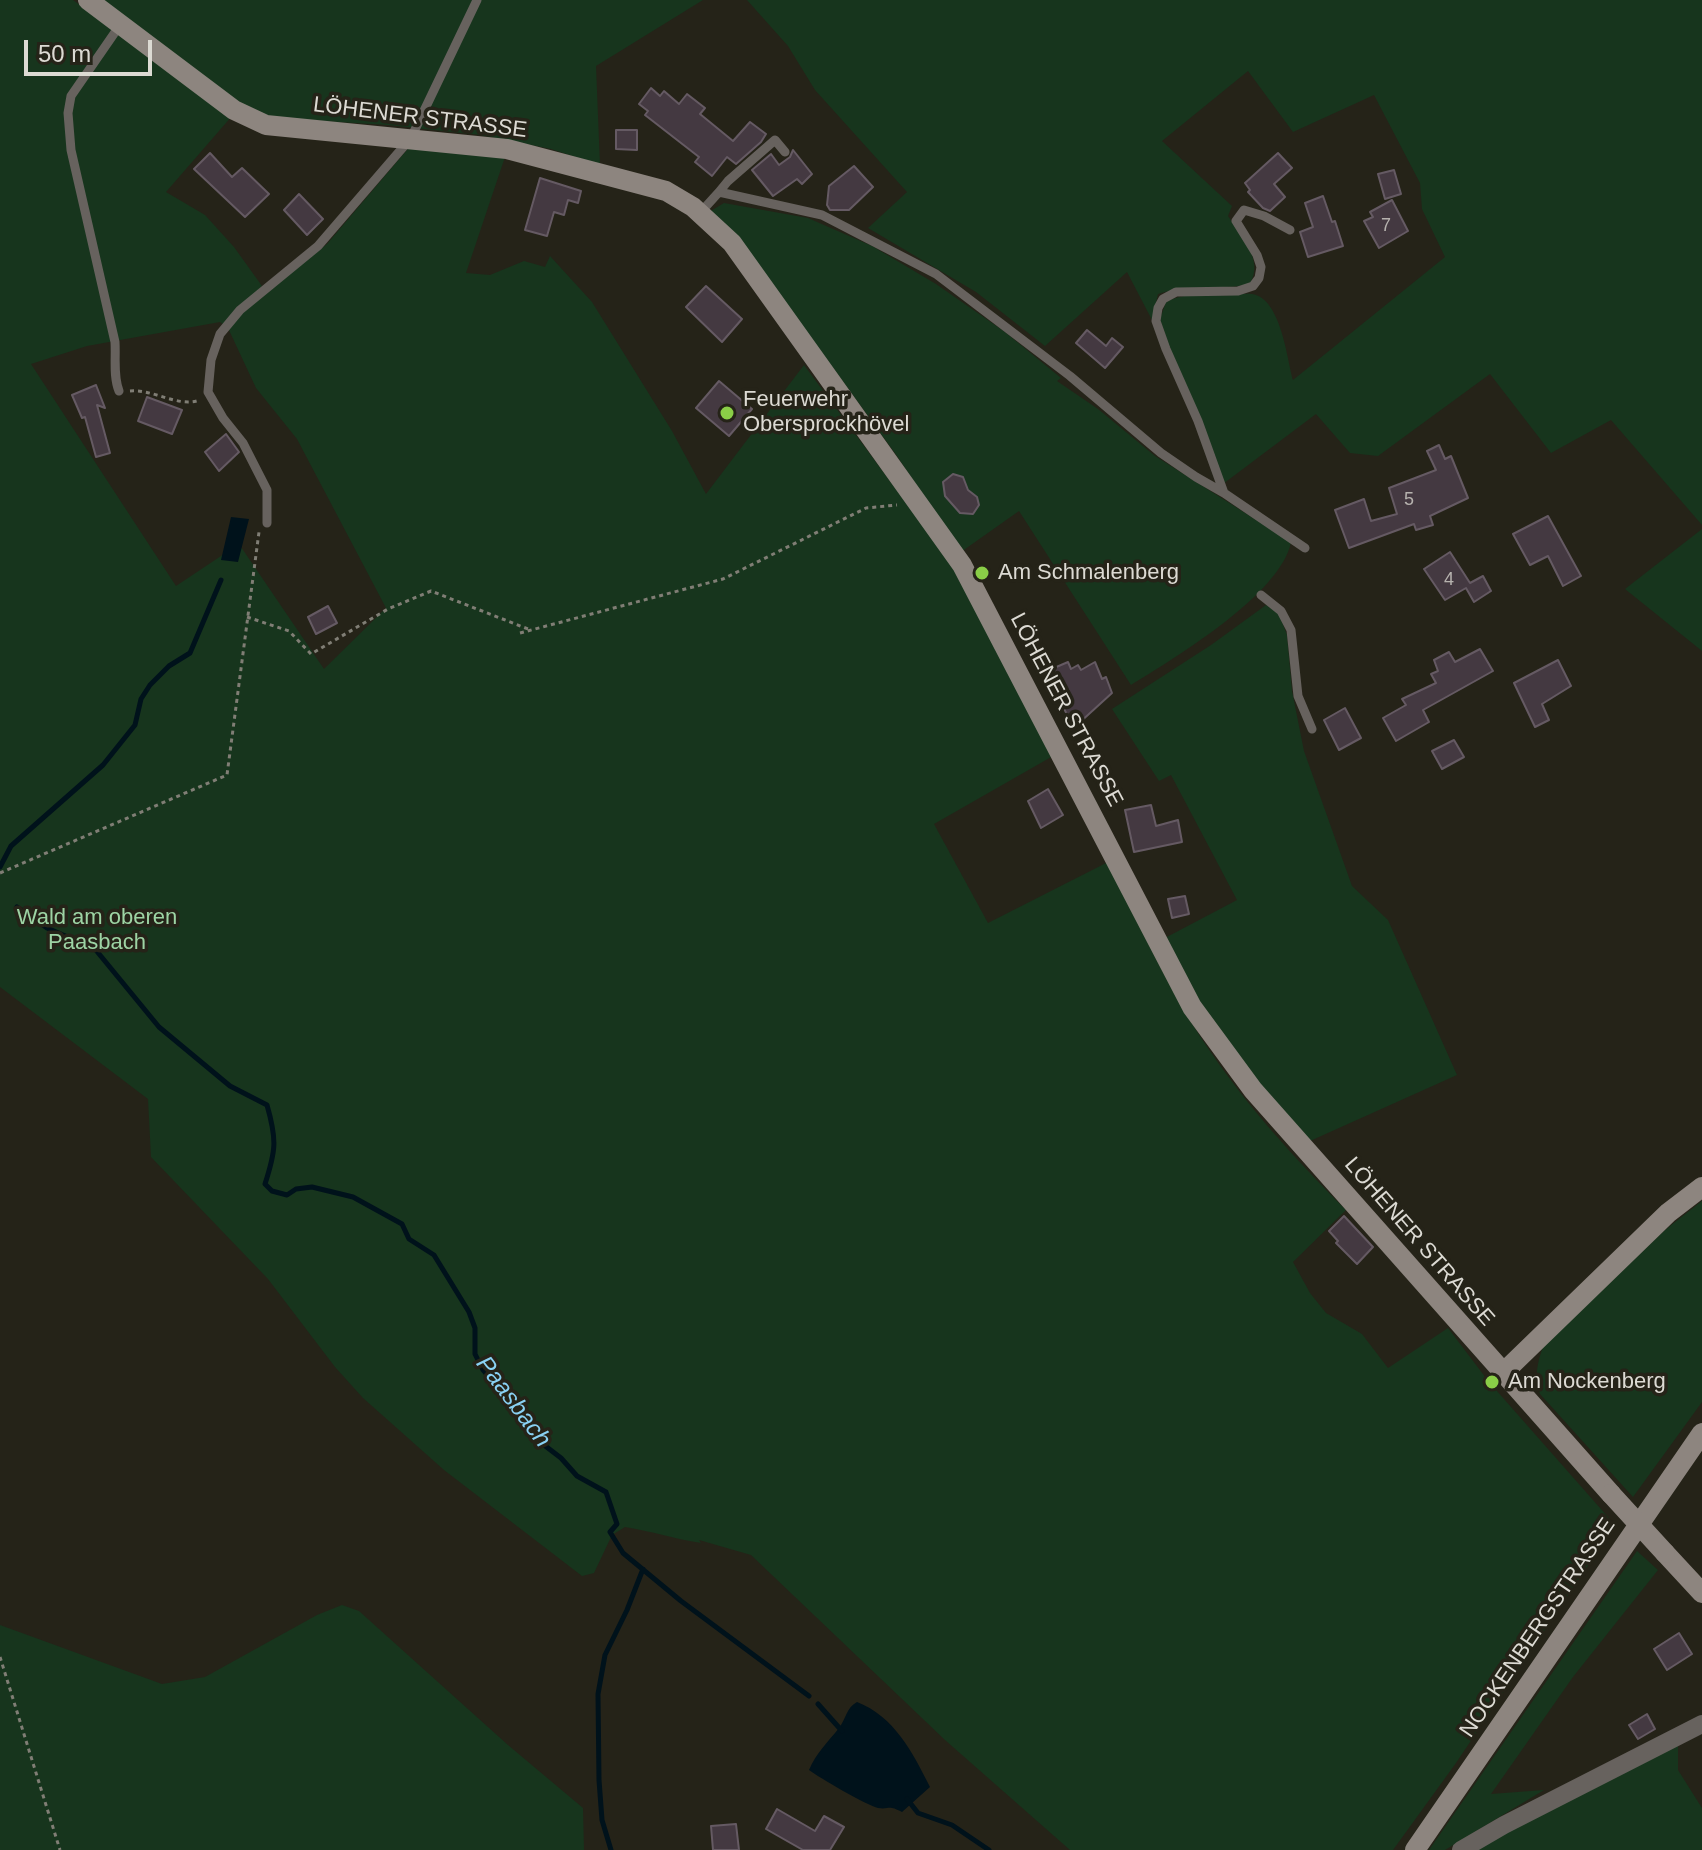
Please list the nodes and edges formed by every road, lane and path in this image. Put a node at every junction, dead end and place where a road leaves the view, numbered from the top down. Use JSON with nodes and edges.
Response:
{"nodes":[{"id":1,"x":88,"y":0,"type":"edge"},
{"id":2,"x":477,"y":0,"type":"edge"},
{"id":3,"x":120,"y":25,"type":"junction"},
{"id":4,"x":411,"y":138,"type":"junction"},
{"id":5,"x":785,"y":152,"type":"dead end"},
{"id":6,"x":719,"y":192,"type":"junction"},
{"id":7,"x":700,"y":213,"type":"junction"},
{"id":8,"x":1290,"y":230,"type":"dead end"},
{"id":9,"x":119,"y":391,"type":"joint"},
{"id":10,"x":208,"y":392,"type":"junction"},
{"id":11,"x":1224,"y":493,"type":"junction"},
{"id":12,"x":918,"y":503,"type":"junction"},
{"id":13,"x":267,"y":527,"type":"joint"},
{"id":14,"x":1305,"y":548,"type":"dead end"},
{"id":15,"x":1261,"y":595,"type":"dead end"},
{"id":16,"x":247,"y":617,"type":"junction"},
{"id":17,"x":531,"y":630,"type":"junction"},
{"id":18,"x":520,"y":633,"type":"dead end"},
{"id":19,"x":1312,"y":729,"type":"dead end"},
{"id":20,"x":0,"y":873,"type":"edge"},
{"id":21,"x":1702,"y":1187,"type":"edge"},
{"id":22,"x":1502,"y":1374,"type":"junction"},
{"id":23,"x":1702,"y":1433,"type":"edge"},
{"id":24,"x":1702,"y":1593,"type":"edge"},
{"id":25,"x":0,"y":1657,"type":"edge"},
{"id":26,"x":1702,"y":1724,"type":"edge"},
{"id":27,"x":60,"y":1850,"type":"edge"},
{"id":28,"x":1415,"y":1850,"type":"edge"},
{"id":29,"x":1461,"y":1850,"type":"edge"}],
"edges":[{"from":1,"to":3,"type":"street","name":"LÖHENER STRASSE"},
{"from":2,"to":4,"type":"lane"},
{"from":3,"to":4,"type":"street","name":"LÖHENER STRASSE"},
{"from":3,"to":9,"type":"lane"},
{"from":4,"to":7,"type":"street","name":"LÖHENER STRASSE"},
{"from":4,"to":10,"type":"lane"},
{"from":5,"to":6,"type":"lane"},
{"from":6,"to":7,"type":"lane"},
{"from":6,"to":11,"type":"lane"},
{"from":7,"to":12,"type":"street","name":"LÖHENER STRASSE"},
{"from":8,"to":11,"type":"lane"},
{"from":9,"to":10,"type":"path"},
{"from":10,"to":13,"type":"lane"},
{"from":11,"to":14,"type":"lane"},
{"from":12,"to":17,"type":"path"},
{"from":12,"to":22,"type":"street","name":"LÖHENER STRASSE"},
{"from":13,"to":16,"type":"path"},
{"from":15,"to":19,"type":"lane"},
{"from":16,"to":17,"type":"path"},
{"from":16,"to":20,"type":"path"},
{"from":17,"to":18,"type":"path"},
{"from":21,"to":22,"type":"street"},
{"from":22,"to":24,"type":"street","name":"LÖHENER STRASSE","bridge":true},
{"from":23,"to":28,"type":"street","name":"NOCKENBERGSTRASSE"},
{"from":25,"to":27,"type":"path"},
{"from":26,"to":29,"type":"street"}]}
